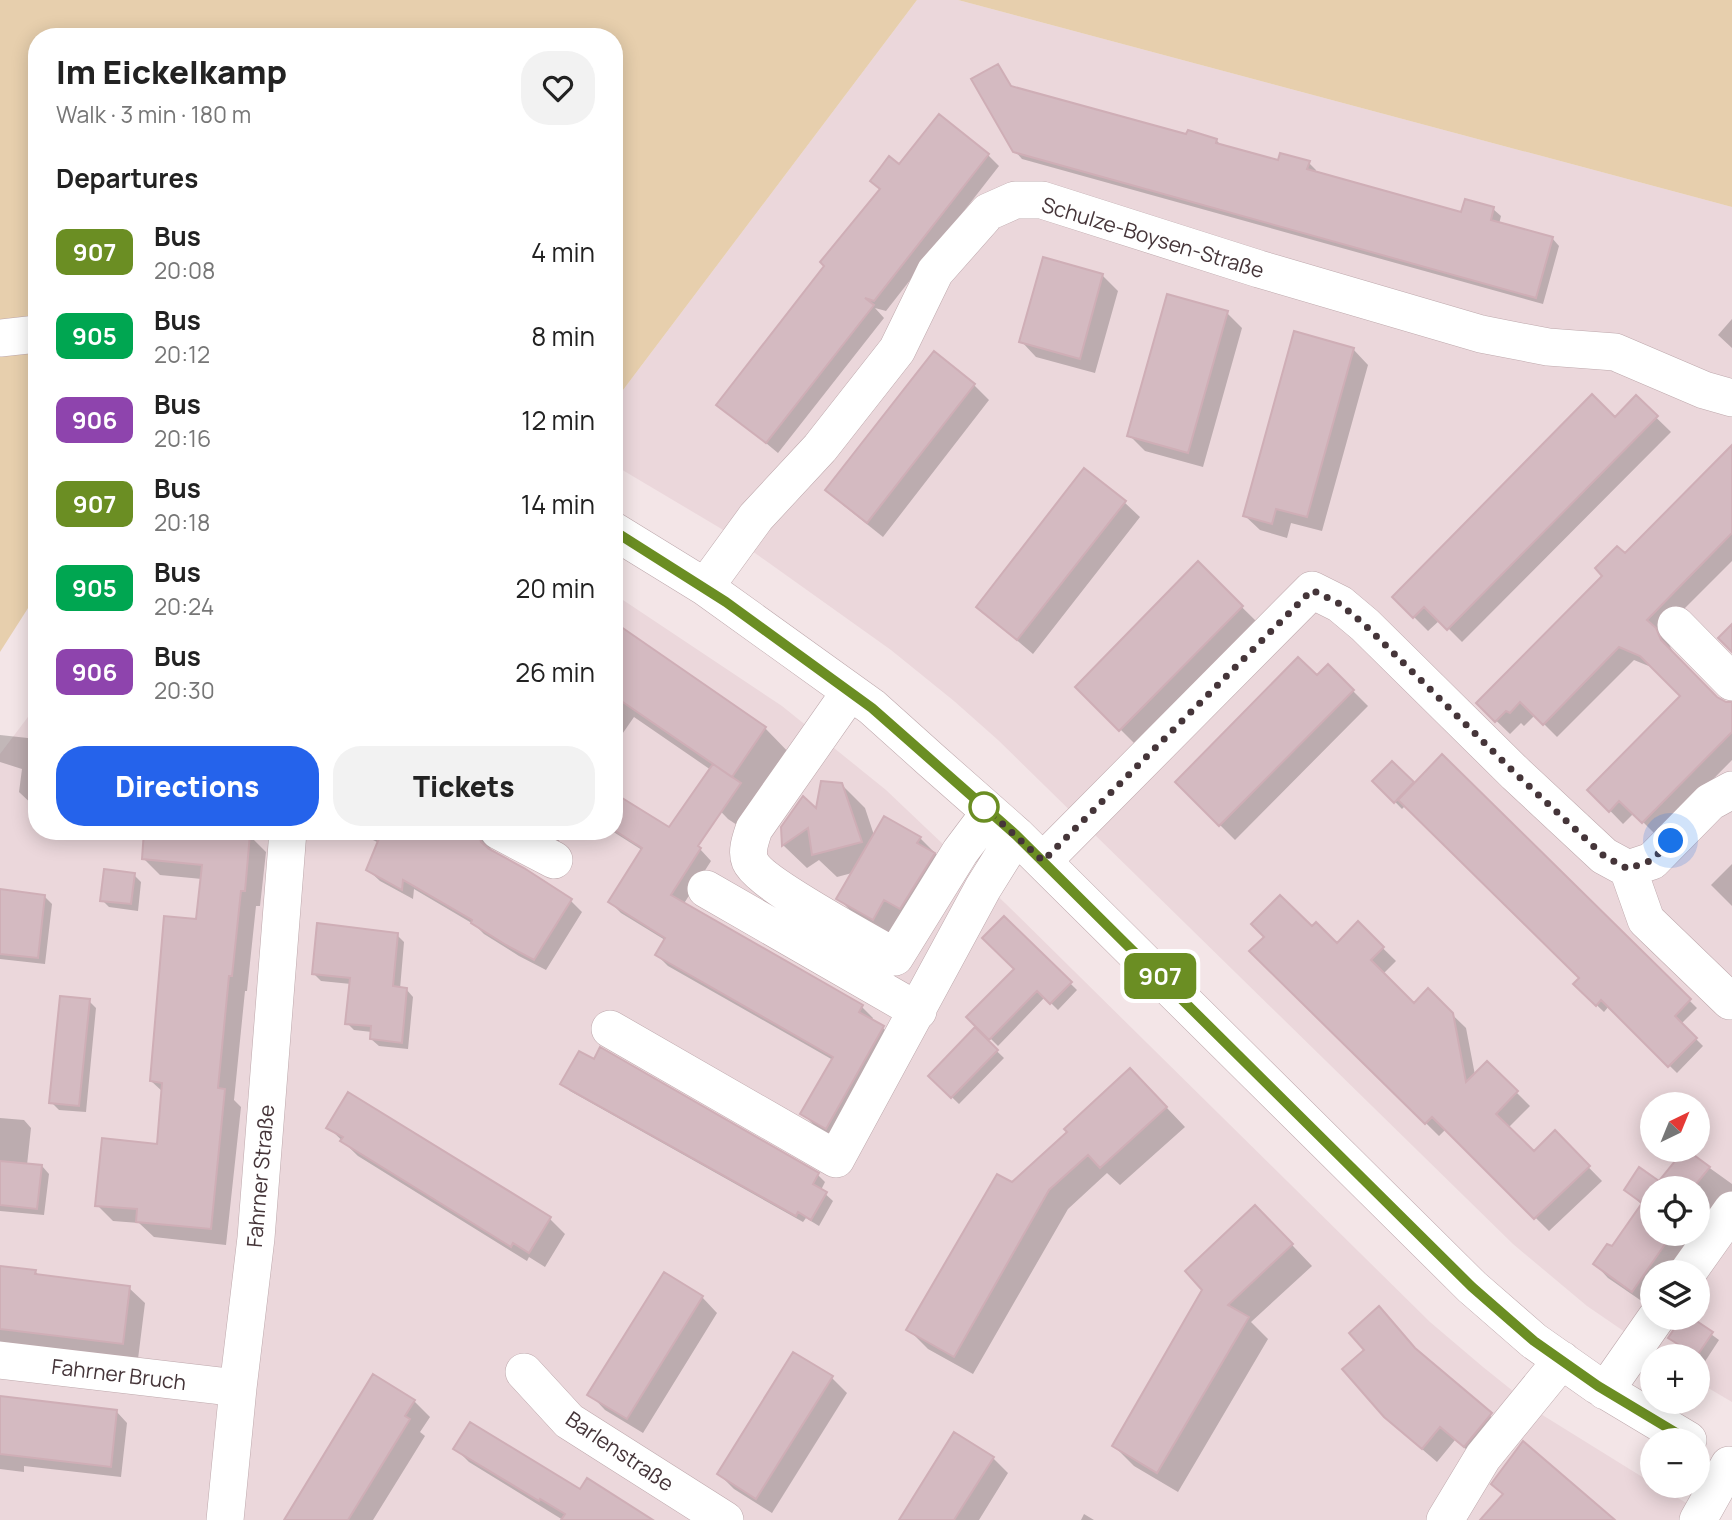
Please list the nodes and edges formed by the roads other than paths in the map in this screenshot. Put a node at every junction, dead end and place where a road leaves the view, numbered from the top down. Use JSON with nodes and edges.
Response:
{"nodes":[{"id":1,"x":28,"y":335,"type":"edge"},
{"id":2,"x":0,"y":338,"type":"edge"},
{"id":3,"x":1732,"y":398,"type":"edge"},
{"id":4,"x":623,"y":537,"type":"edge"},
{"id":5,"x":705,"y":587,"type":"junction"},
{"id":6,"x":1676,"y":625,"type":"dead end"},
{"id":7,"x":1732,"y":682,"type":"edge"},
{"id":8,"x":850,"y":691,"type":"junction"},
{"id":9,"x":1732,"y":790,"type":"edge"},
{"id":10,"x":1003,"y":823,"type":"junction"},
{"id":11,"x":287,"y":840,"type":"edge"},
{"id":12,"x":516,"y":840,"type":"edge"},
{"id":13,"x":554,"y":860,"type":"dead end"},
{"id":14,"x":1043,"y":861,"type":"junction"},
{"id":15,"x":1628,"y":869,"type":"junction"},
{"id":16,"x":706,"y":889,"type":"dead end"},
{"id":17,"x":1730,"y":1001,"type":"dead end"},
{"id":18,"x":918,"y":1011,"type":"junction"},
{"id":19,"x":610,"y":1029,"type":"dead end"},
{"id":20,"x":1732,"y":1210,"type":"edge"},
{"id":21,"x":1697,"y":1260,"type":"edge"},
{"id":22,"x":1648,"y":1330,"type":"edge"},
{"id":23,"x":0,"y":1360,"type":"edge"},
{"id":24,"x":1562,"y":1360,"type":"junction"},
{"id":25,"x":524,"y":1372,"type":"dead end"},
{"id":26,"x":237,"y":1388,"type":"junction"},
{"id":27,"x":1605,"y":1391,"type":"junction"},
{"id":28,"x":1668,"y":1428,"type":"edge"},
{"id":29,"x":1710,"y":1453,"type":"edge"},
{"id":30,"x":1731,"y":1466,"type":"edge"},
{"id":31,"x":225,"y":1520,"type":"edge"},
{"id":32,"x":724,"y":1520,"type":"edge"},
{"id":33,"x":1445,"y":1520,"type":"edge"},
{"id":34,"x":1698,"y":1520,"type":"edge"}],
"edges":[{"from":1,"to":2,"type":"street"},
{"from":3,"to":5,"type":"street","name":"Schulze-Boysen-Straße"},
{"from":4,"to":5,"type":"street"},
{"from":5,"to":8,"type":"street"},
{"from":6,"to":7,"type":"street"},
{"from":8,"to":10,"type":"street"},
{"from":8,"to":10,"type":"street"},
{"from":9,"to":15,"type":"street"},
{"from":10,"to":14,"type":"street"},
{"from":10,"to":18,"type":"street"},
{"from":11,"to":26,"type":"street","name":"Fahrner Straße"},
{"from":12,"to":13,"type":"street"},
{"from":14,"to":15,"type":"street"},
{"from":14,"to":24,"type":"street"},
{"from":15,"to":17,"type":"street"},
{"from":16,"to":18,"type":"street"},
{"from":18,"to":19,"type":"street"},
{"from":20,"to":21,"type":"street"},
{"from":22,"to":27,"type":"street"},
{"from":23,"to":26,"type":"street","name":"Fahrner Bruch"},
{"from":24,"to":27,"type":"street"},
{"from":24,"to":33,"type":"street"},
{"from":25,"to":32,"type":"street","name":"Barlenstraße"},
{"from":26,"to":31,"type":"street","name":"Fahrner Straße"},
{"from":27,"to":28,"type":"street"},
{"from":29,"to":30,"type":"street"},
{"from":30,"to":34,"type":"street"}]}
